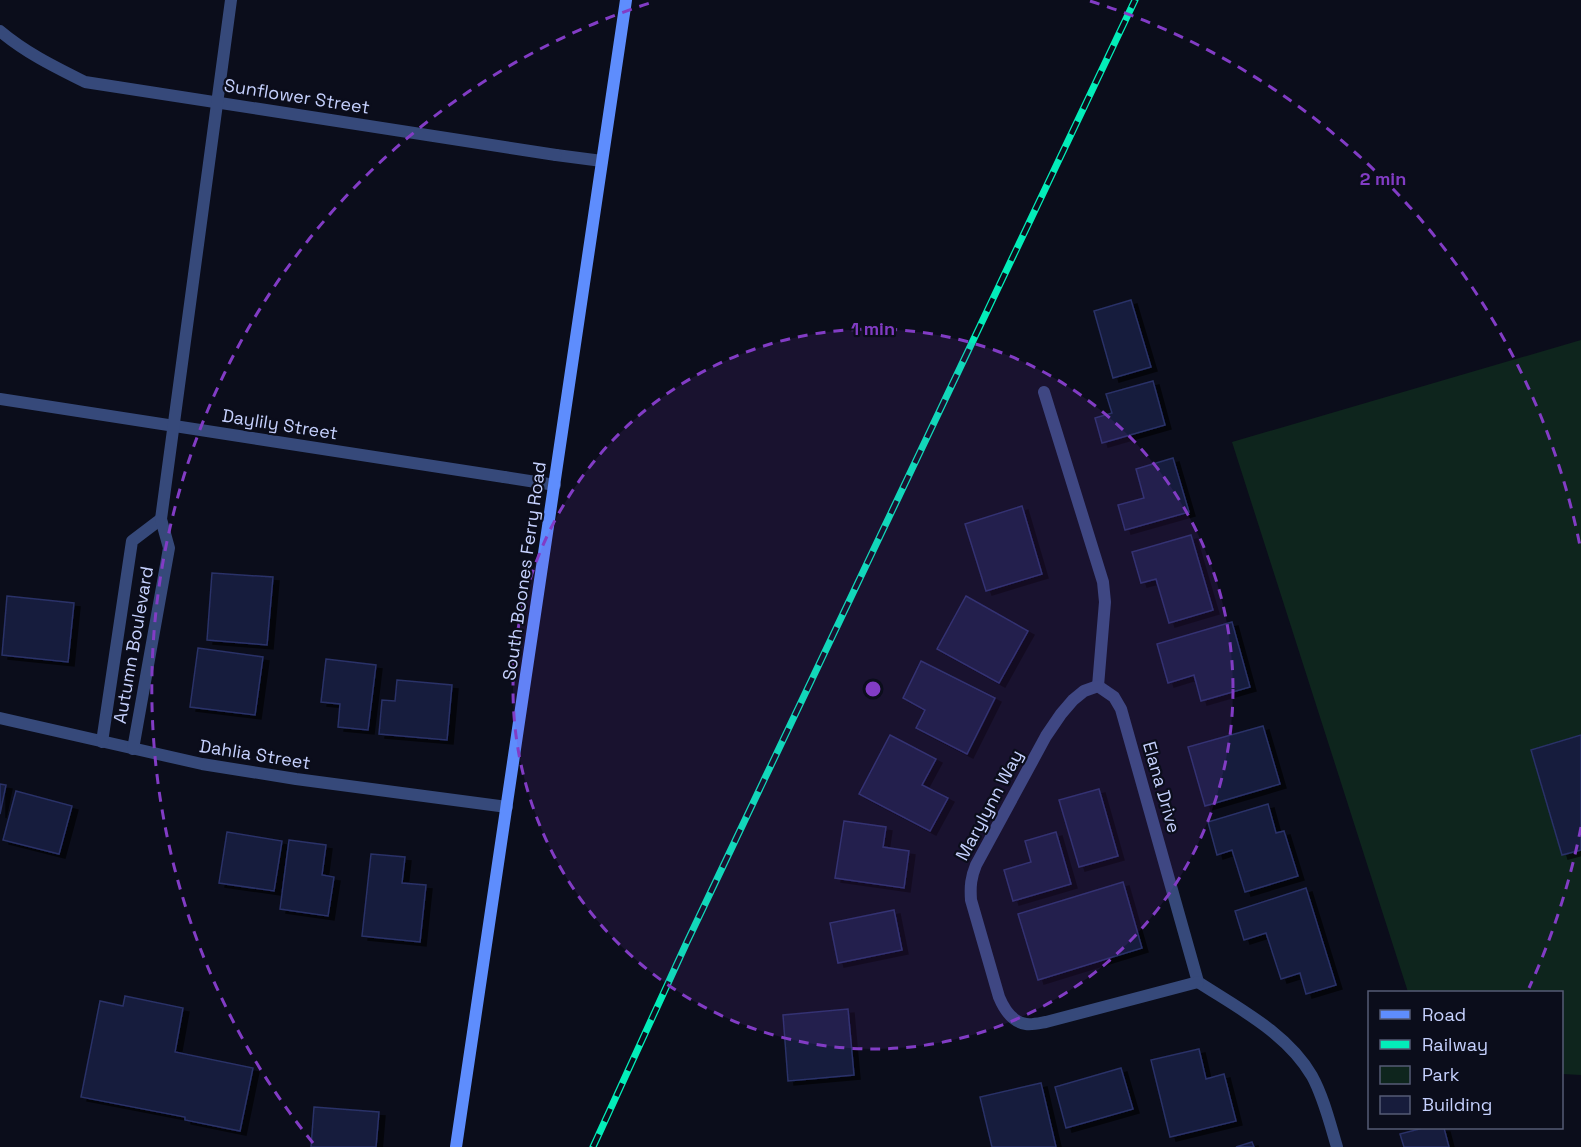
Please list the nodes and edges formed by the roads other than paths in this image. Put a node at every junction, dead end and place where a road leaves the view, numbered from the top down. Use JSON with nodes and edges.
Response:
{"nodes":[{"id":1,"x":231,"y":0,"type":"edge"},
{"id":2,"x":626,"y":0,"type":"edge"},
{"id":3,"x":0,"y":31,"type":"edge"},
{"id":4,"x":217,"y":102,"type":"junction"},
{"id":5,"x":602,"y":162,"type":"junction"},
{"id":6,"x":1044,"y":392,"type":"dead end"},
{"id":7,"x":0,"y":399,"type":"edge"},
{"id":8,"x":173,"y":425,"type":"junction"},
{"id":9,"x":555,"y":484,"type":"junction"},
{"id":10,"x":161,"y":519,"type":"junction"},
{"id":11,"x":1098,"y":686,"type":"junction"},
{"id":12,"x":0,"y":718,"type":"edge"},
{"id":13,"x":102,"y":742,"type":"junction"},
{"id":14,"x":133,"y":749,"type":"junction"},
{"id":15,"x":507,"y":807,"type":"junction"},
{"id":16,"x":1198,"y":982,"type":"junction"},
{"id":17,"x":456,"y":1147,"type":"edge"},
{"id":18,"x":1337,"y":1147,"type":"edge"}],
"edges":[{"from":1,"to":4,"type":"street"},
{"from":2,"to":5,"type":"main road","name":"South Boones Ferry Road"},
{"from":3,"to":4,"type":"street","name":"Sunflower Street"},
{"from":4,"to":5,"type":"street","name":"Sunflower Street"},
{"from":4,"to":8,"type":"street"},
{"from":5,"to":9,"type":"main road","name":"South Boones Ferry Road"},
{"from":6,"to":11,"type":"street"},
{"from":7,"to":8,"type":"street","name":"Daylily Street"},
{"from":8,"to":9,"type":"street","name":"Daylily Street"},
{"from":8,"to":10,"type":"street"},
{"from":9,"to":15,"type":"main road","name":"South Boones Ferry Road"},
{"from":10,"to":13,"type":"street","name":"Autumn Boulevard"},
{"from":10,"to":14,"type":"street","name":"Autumn Boulevard"},
{"from":11,"to":16,"type":"street","name":"Elana Drive"},
{"from":11,"to":16,"type":"street","name":"Marylynn Way"},
{"from":12,"to":13,"type":"street","name":"Dahlia Street"},
{"from":13,"to":14,"type":"street","name":"Dahlia Street"},
{"from":14,"to":15,"type":"street","name":"Dahlia Street"},
{"from":15,"to":17,"type":"main road","name":"South Boones Ferry Road"},
{"from":16,"to":18,"type":"street"}]}
